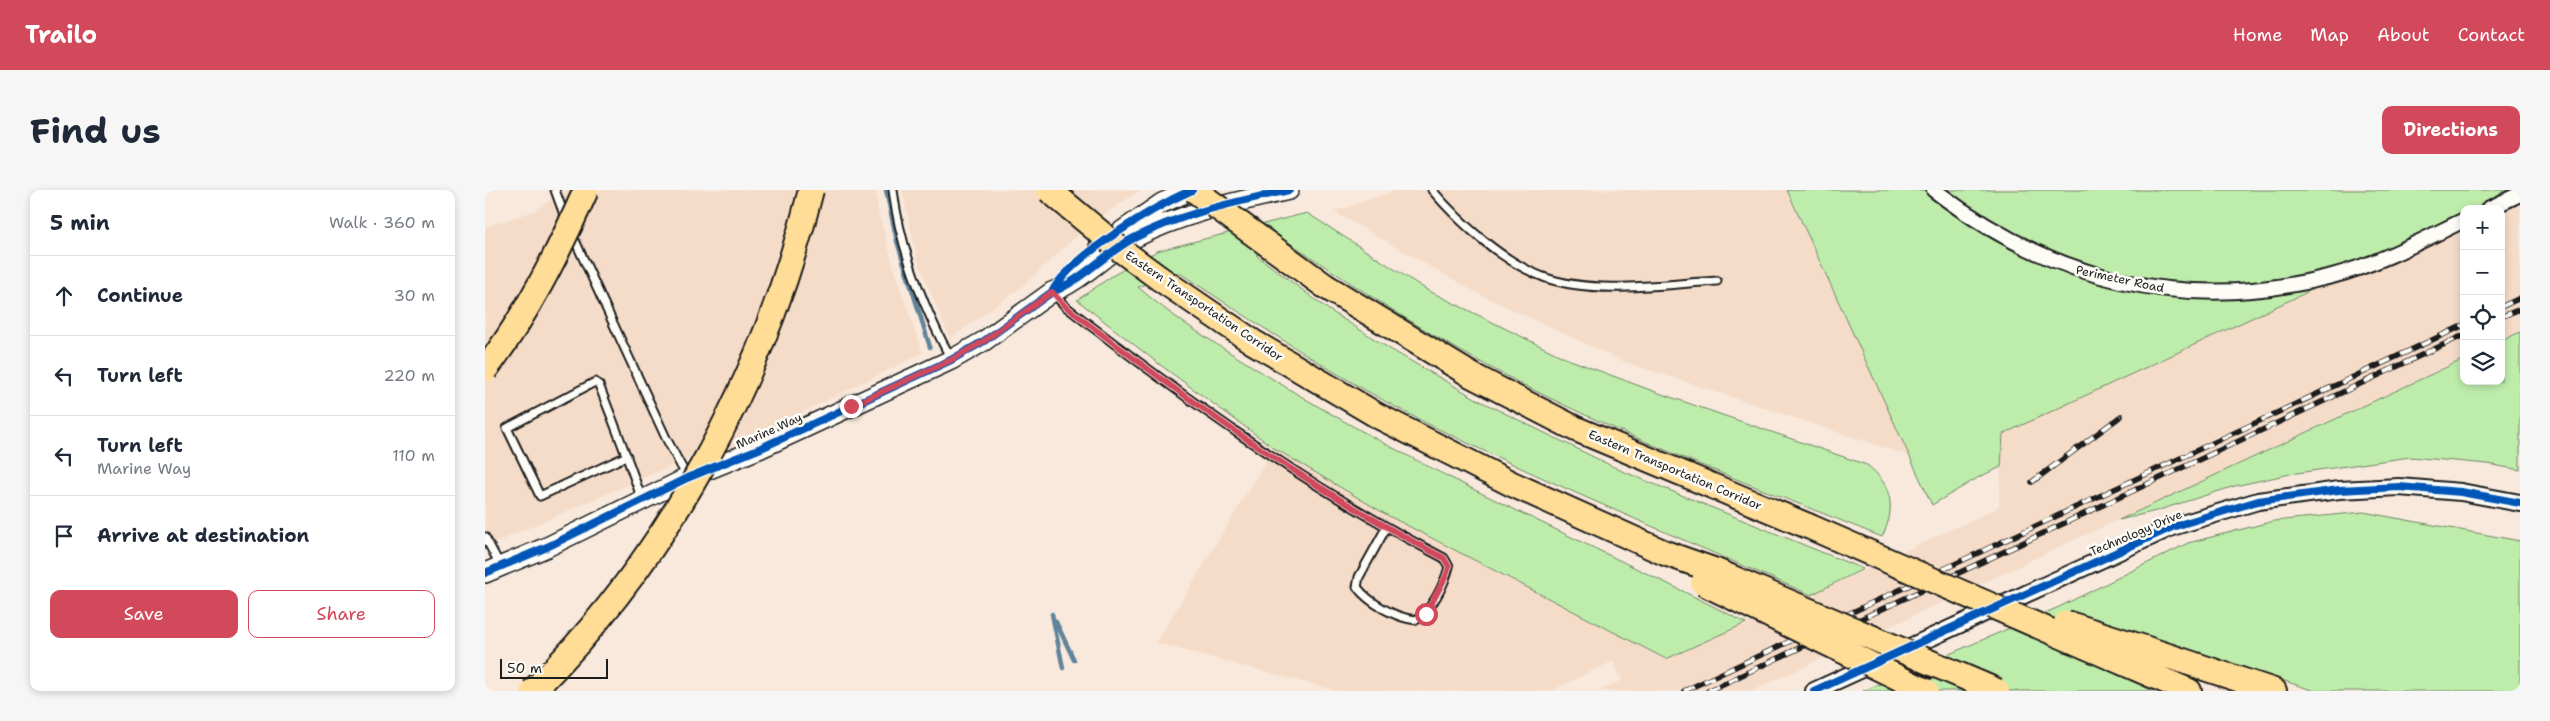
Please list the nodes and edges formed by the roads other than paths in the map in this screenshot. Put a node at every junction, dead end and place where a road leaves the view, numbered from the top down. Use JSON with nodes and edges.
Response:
{"nodes":[{"id":1,"x":555,"y":190,"type":"edge"},
{"id":2,"x":586,"y":190,"type":"edge"},
{"id":3,"x":811,"y":190,"type":"edge"},
{"id":4,"x":893,"y":190,"type":"edge"},
{"id":5,"x":1049,"y":190,"type":"edge"},
{"id":6,"x":1193,"y":190,"type":"edge"},
{"id":7,"x":1289,"y":190,"type":"edge"},
{"id":8,"x":1433,"y":190,"type":"edge"},
{"id":9,"x":1934,"y":190,"type":"edge"},
{"id":10,"x":2520,"y":194,"type":"edge"},
{"id":11,"x":2497,"y":205,"type":"edge"},
{"id":12,"x":2460,"y":222,"type":"edge"},
{"id":13,"x":1717,"y":281,"type":"dead end"},
{"id":14,"x":1052,"y":292,"type":"junction"},
{"id":15,"x":951,"y":360,"type":"junction"},
{"id":16,"x":485,"y":370,"type":"edge"},
{"id":17,"x":627,"y":456,"type":"junction"},
{"id":18,"x":687,"y":478,"type":"junction"},
{"id":19,"x":642,"y":500,"type":"junction"},
{"id":20,"x":2520,"y":503,"type":"edge"},
{"id":21,"x":1385,"y":528,"type":"junction"},
{"id":22,"x":485,"y":537,"type":"edge"},
{"id":23,"x":493,"y":569,"type":"edge"},
{"id":24,"x":1709,"y":577,"type":"junction"},
{"id":25,"x":2132,"y":655,"type":"junction"},
{"id":26,"x":533,"y":691,"type":"edge"},
{"id":27,"x":1813,"y":691,"type":"edge"},
{"id":28,"x":1926,"y":691,"type":"edge"},
{"id":29,"x":1997,"y":691,"type":"edge"},
{"id":30,"x":2189,"y":691,"type":"edge"},
{"id":31,"x":2274,"y":691,"type":"edge"}],
"edges":[{"from":1,"to":18,"type":"lane"},
{"from":2,"to":16,"type":"highway","bridge":true},
{"from":3,"to":26,"type":"highway","bridge":true},
{"from":4,"to":15,"type":"lane"},
{"from":5,"to":24,"type":"highway","name":"Eastern Transportation Corridor","bridge":true},
{"from":6,"to":14,"type":"main road","name":"Marine Way"},
{"from":6,"to":25,"type":"highway","name":"Eastern Transportation Corridor","bridge":true},
{"from":7,"to":14,"type":"main road","name":"Marine Way"},
{"from":8,"to":13,"type":"lane"},
{"from":9,"to":12,"type":"street","name":"Perimeter Road"},
{"from":10,"to":11,"type":"street"},
{"from":14,"to":15,"type":"main road","name":"Marine Way"},
{"from":14,"to":21,"type":"lane"},
{"from":15,"to":18,"type":"main road","name":"Marine Way"},
{"from":17,"to":17,"type":"lane"},
{"from":17,"to":19,"type":"lane"},
{"from":18,"to":19,"type":"main road","name":"Marine Way"},
{"from":19,"to":23,"type":"main road","name":"Marine Way"},
{"from":20,"to":27,"type":"street","name":"Technology Drive"},
{"from":21,"to":21,"type":"lane"},
{"from":22,"to":23,"type":"lane"},
{"from":24,"to":28,"type":"highway","bridge":true},
{"from":24,"to":29,"type":"highway","bridge":true},
{"from":25,"to":30,"type":"highway","name":"Eastern Transportation Corridor"},
{"from":25,"to":31,"type":"highway"}]}
